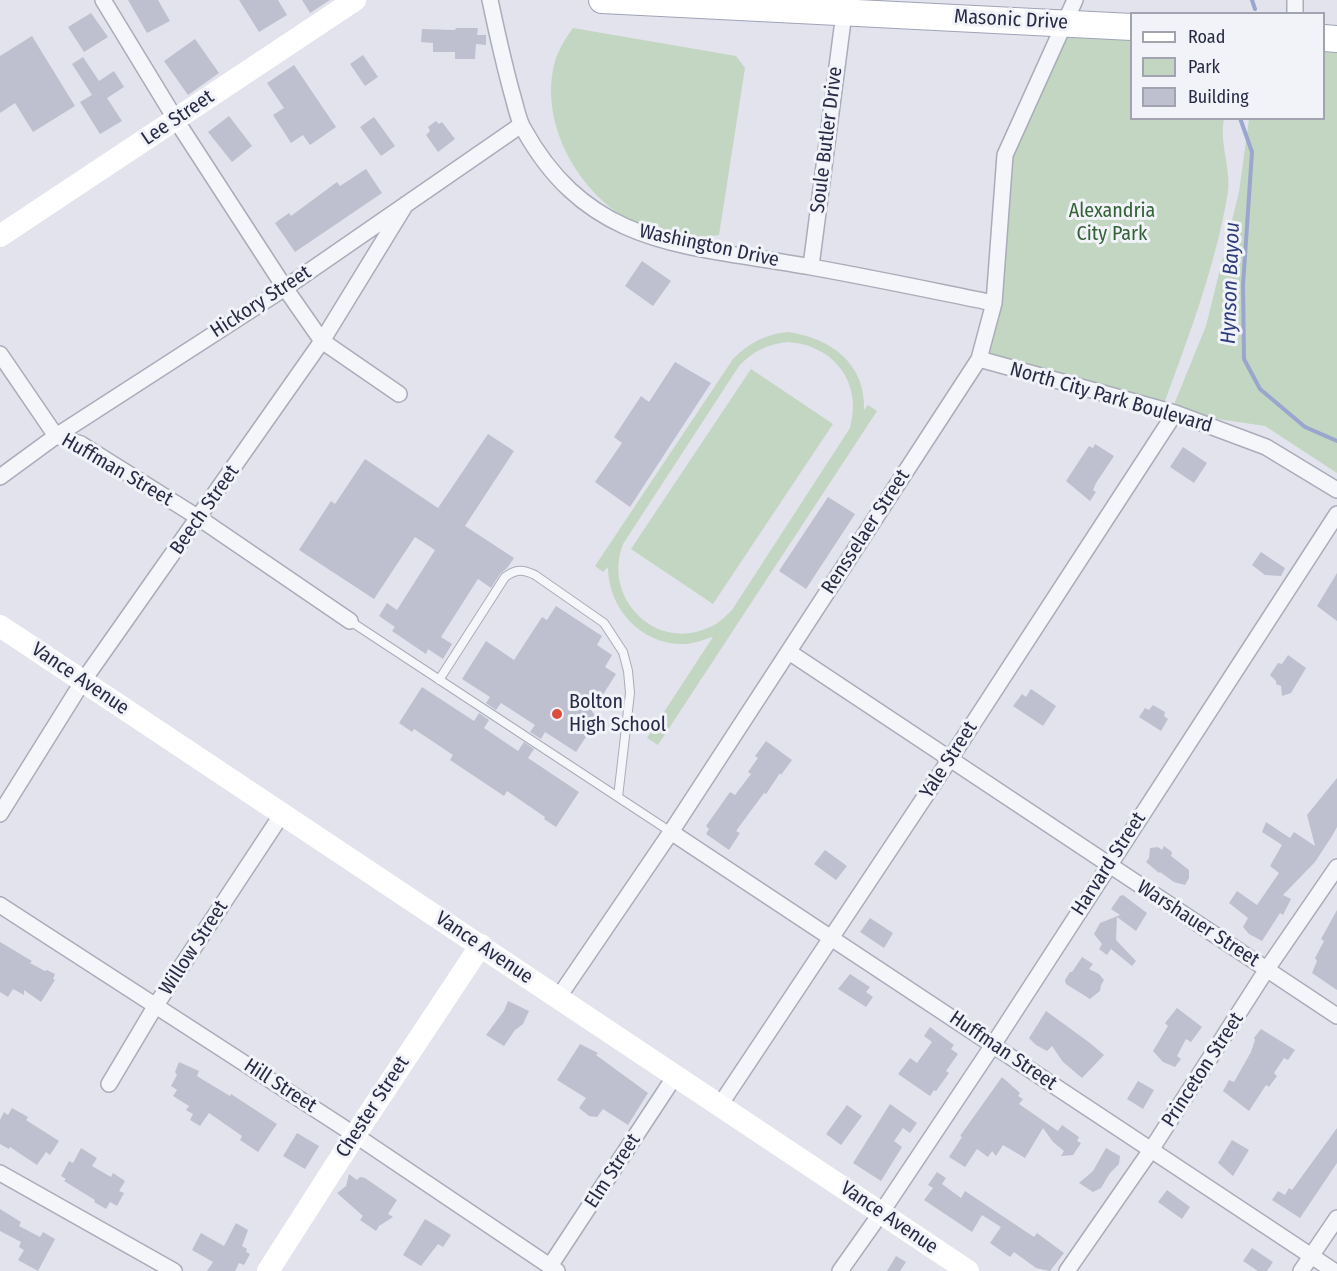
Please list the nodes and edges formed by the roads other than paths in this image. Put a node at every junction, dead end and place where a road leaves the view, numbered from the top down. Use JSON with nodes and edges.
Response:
{"nodes":[{"id":1,"x":103,"y":0,"type":"edge"},
{"id":2,"x":356,"y":0,"type":"edge"},
{"id":3,"x":490,"y":0,"type":"edge"},
{"id":4,"x":602,"y":0,"type":"edge"},
{"id":5,"x":1069,"y":11,"type":"edge"},
{"id":6,"x":844,"y":13,"type":"junction"},
{"id":7,"x":1130,"y":27,"type":"edge"},
{"id":8,"x":176,"y":120,"type":"junction"},
{"id":9,"x":521,"y":125,"type":"junction"},
{"id":10,"x":406,"y":204,"type":"junction"},
{"id":11,"x":0,"y":236,"type":"edge"},
{"id":12,"x":811,"y":266,"type":"junction"},
{"id":13,"x":285,"y":288,"type":"junction"},
{"id":14,"x":994,"y":303,"type":"junction"},
{"id":15,"x":322,"y":341,"type":"junction"},
{"id":16,"x":0,"y":354,"type":"edge"},
{"id":17,"x":979,"y":359,"type":"junction"},
{"id":18,"x":399,"y":394,"type":"dead end"},
{"id":19,"x":1175,"y":413,"type":"junction"},
{"id":20,"x":56,"y":436,"type":"junction"},
{"id":21,"x":0,"y":477,"type":"edge"},
{"id":22,"x":1337,"y":490,"type":"edge"},
{"id":23,"x":1337,"y":514,"type":"edge"},
{"id":24,"x":199,"y":518,"type":"junction"},
{"id":25,"x":350,"y":621,"type":"joint"},
{"id":26,"x":0,"y":626,"type":"edge"},
{"id":27,"x":789,"y":652,"type":"junction"},
{"id":28,"x":439,"y":680,"type":"junction"},
{"id":29,"x":83,"y":681,"type":"junction"},
{"id":30,"x":950,"y":759,"type":"junction"},
{"id":31,"x":618,"y":797,"type":"junction"},
{"id":32,"x":0,"y":814,"type":"edge"},
{"id":33,"x":282,"y":814,"type":"junction"},
{"id":34,"x":671,"y":832,"type":"junction"},
{"id":35,"x":1108,"y":865,"type":"junction"},
{"id":36,"x":1337,"y":867,"type":"edge"},
{"id":37,"x":0,"y":905,"type":"edge"},
{"id":38,"x":831,"y":937,"type":"junction"},
{"id":39,"x":481,"y":945,"type":"junction"},
{"id":40,"x":1267,"y":969,"type":"junction"},
{"id":41,"x":558,"y":998,"type":"junction"},
{"id":42,"x":156,"y":1005,"type":"junction"},
{"id":43,"x":1337,"y":1016,"type":"edge"},
{"id":44,"x":993,"y":1045,"type":"junction"},
{"id":45,"x":675,"y":1076,"type":"junction"},
{"id":46,"x":109,"y":1084,"type":"dead end"},
{"id":47,"x":720,"y":1105,"type":"junction"},
{"id":48,"x":355,"y":1135,"type":"junction"},
{"id":49,"x":1151,"y":1150,"type":"junction"},
{"id":50,"x":0,"y":1173,"type":"edge"},
{"id":51,"x":881,"y":1213,"type":"junction"},
{"id":52,"x":1337,"y":1218,"type":"edge"},
{"id":53,"x":1311,"y":1256,"type":"junction"},
{"id":54,"x":554,"y":1269,"type":"edge"},
{"id":55,"x":174,"y":1271,"type":"edge"},
{"id":56,"x":268,"y":1271,"type":"edge"},
{"id":57,"x":840,"y":1271,"type":"edge"},
{"id":58,"x":968,"y":1271,"type":"edge"},
{"id":59,"x":1067,"y":1271,"type":"edge"},
{"id":60,"x":1301,"y":1271,"type":"edge"},
{"id":61,"x":1334,"y":1271,"type":"edge"}],
"edges":[{"from":1,"to":8,"type":"street"},
{"from":2,"to":8,"type":"street","name":"Lee Street"},
{"from":3,"to":9,"type":"street","name":"Washington Drive"},
{"from":4,"to":6,"type":"main road","name":"Masonic Drive"},
{"from":5,"to":6,"type":"main road","name":"Masonic Drive"},
{"from":5,"to":7,"type":"main road","name":"Masonic Drive"},
{"from":5,"to":14,"type":"street","name":"Rensselaer Street"},
{"from":6,"to":12,"type":"street","name":"Soule Butler Drive"},
{"from":8,"to":11,"type":"street","name":"Lee Street"},
{"from":8,"to":13,"type":"street"},
{"from":9,"to":10,"type":"street","name":"Hickory Street"},
{"from":9,"to":12,"type":"street","name":"Washington Drive"},
{"from":10,"to":13,"type":"street","name":"Hickory Street"},
{"from":10,"to":15,"type":"street","name":"Beech Street"},
{"from":12,"to":14,"type":"street","name":"Washington Drive"},
{"from":13,"to":15,"type":"street"},
{"from":13,"to":20,"type":"street","name":"Hickory Street"},
{"from":14,"to":17,"type":"street","name":"Rensselaer Street"},
{"from":15,"to":18,"type":"street"},
{"from":15,"to":24,"type":"street","name":"Beech Street"},
{"from":16,"to":20,"type":"street","name":"Huffman Street"},
{"from":17,"to":19,"type":"street","name":"North City Park Boulevard"},
{"from":17,"to":27,"type":"street","name":"Rensselaer Street"},
{"from":19,"to":22,"type":"street","name":"North City Park Boulevard"},
{"from":19,"to":30,"type":"street","name":"Yale Street"},
{"from":20,"to":21,"type":"street","name":"Hickory Street"},
{"from":20,"to":24,"type":"street","name":"Huffman Street"},
{"from":23,"to":35,"type":"street","name":"Harvard Street"},
{"from":24,"to":25,"type":"street","name":"Huffman Street"},
{"from":24,"to":29,"type":"street","name":"Beech Street"},
{"from":25,"to":28,"type":"lane"},
{"from":26,"to":29,"type":"street","name":"Vance Avenue"},
{"from":27,"to":30,"type":"street","name":"Warshauer Street"},
{"from":27,"to":34,"type":"street","name":"Rensselaer Street"},
{"from":28,"to":31,"type":"lane"},
{"from":28,"to":31,"type":"lane"},
{"from":29,"to":32,"type":"street","name":"Beech Street"},
{"from":29,"to":33,"type":"street","name":"Vance Avenue"},
{"from":30,"to":35,"type":"street","name":"Warshauer Street"},
{"from":30,"to":38,"type":"street","name":"Yale Street"},
{"from":31,"to":34,"type":"lane"},
{"from":33,"to":39,"type":"street","name":"Vance Avenue"},
{"from":33,"to":42,"type":"street","name":"Willow Street"},
{"from":34,"to":38,"type":"street","name":"Huffman Street"},
{"from":34,"to":41,"type":"street","name":"Rensselaer Street"},
{"from":35,"to":40,"type":"street","name":"Warshauer Street"},
{"from":35,"to":44,"type":"street","name":"Harvard Street"},
{"from":36,"to":40,"type":"street","name":"Princeton Street"},
{"from":37,"to":42,"type":"street","name":"Hill Street"},
{"from":38,"to":44,"type":"street","name":"Huffman Street"},
{"from":38,"to":47,"type":"street","name":"Yale Street"},
{"from":39,"to":41,"type":"street","name":"Vance Avenue"},
{"from":39,"to":48,"type":"street","name":"Chester Street"},
{"from":40,"to":43,"type":"street","name":"Warshauer Street"},
{"from":40,"to":49,"type":"street","name":"Princeton Street"},
{"from":41,"to":45,"type":"street","name":"Vance Avenue"},
{"from":42,"to":46,"type":"street","name":"Willow Street"},
{"from":42,"to":48,"type":"street","name":"Hill Street"},
{"from":44,"to":49,"type":"street","name":"Huffman Street"},
{"from":44,"to":51,"type":"street","name":"Harvard Street"},
{"from":45,"to":47,"type":"street","name":"Vance Avenue"},
{"from":45,"to":54,"type":"street","name":"Elm Street"},
{"from":47,"to":51,"type":"street","name":"Vance Avenue"},
{"from":48,"to":54,"type":"street","name":"Hill Street"},
{"from":48,"to":56,"type":"street","name":"Chester Street"},
{"from":49,"to":53,"type":"street","name":"Huffman Street"},
{"from":49,"to":59,"type":"street","name":"Princeton Street"},
{"from":50,"to":55,"type":"street"},
{"from":51,"to":57,"type":"street","name":"Harvard Street"},
{"from":51,"to":58,"type":"street","name":"Vance Avenue"},
{"from":52,"to":53,"type":"street"},
{"from":53,"to":60,"type":"street"},
{"from":53,"to":61,"type":"street","name":"Huffman Street"}]}
